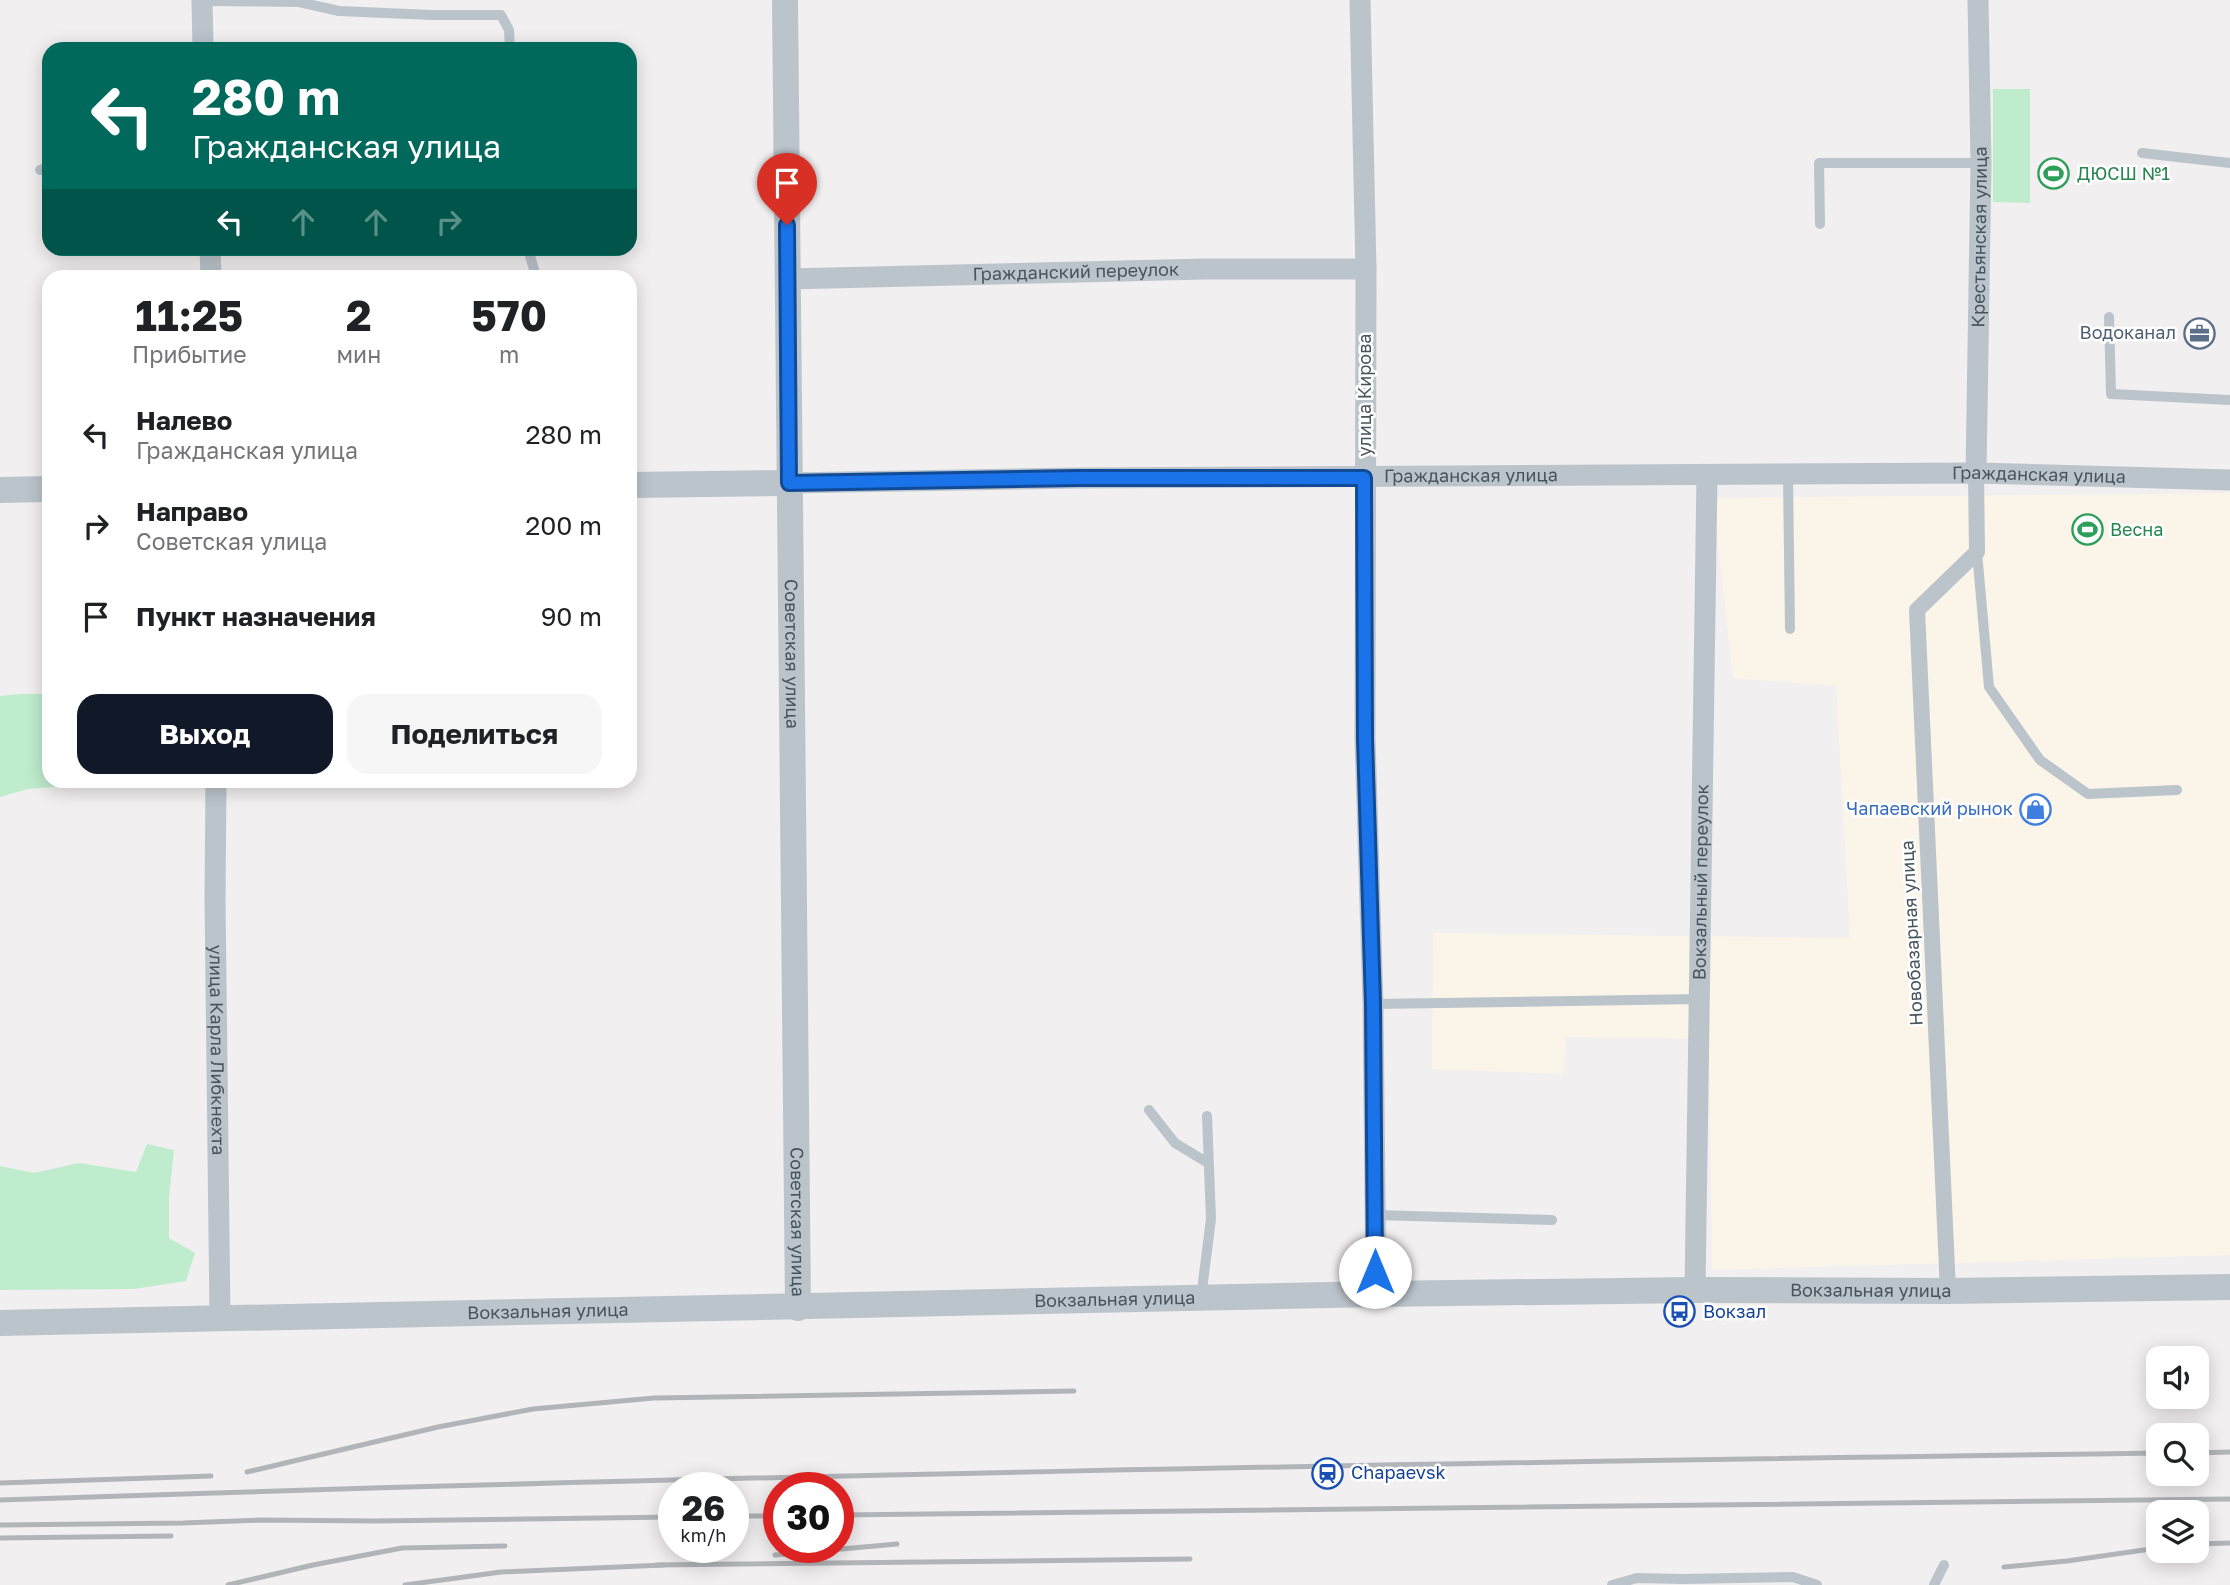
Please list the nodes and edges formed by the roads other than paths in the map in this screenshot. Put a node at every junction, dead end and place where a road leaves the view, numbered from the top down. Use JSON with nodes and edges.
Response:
{"nodes":[{"id":1,"x":202,"y":0,"type":"edge"},
{"id":2,"x":785,"y":0,"type":"edge"},
{"id":3,"x":1360,"y":0,"type":"edge"},
{"id":4,"x":1978,"y":0,"type":"edge"},
{"id":5,"x":204,"y":42,"type":"edge"},
{"id":6,"x":510,"y":42,"type":"edge"},
{"id":7,"x":2142,"y":153,"type":"dead end"},
{"id":8,"x":1981,"y":163,"type":"junction"},
{"id":9,"x":2230,"y":163,"type":"edge"},
{"id":10,"x":1820,"y":224,"type":"dead end"},
{"id":11,"x":1366,"y":269,"type":"junction"},
{"id":12,"x":787,"y":279,"type":"junction"},
{"id":13,"x":2109,"y":317,"type":"dead end"},
{"id":14,"x":2230,"y":400,"type":"edge"},
{"id":15,"x":1976,"y":473,"type":"junction"},
{"id":16,"x":1707,"y":475,"type":"junction"},
{"id":17,"x":1788,"y":475,"type":"junction"},
{"id":18,"x":1364,"y":478,"type":"junction"},
{"id":19,"x":2230,"y":480,"type":"edge"},
{"id":20,"x":789,"y":483,"type":"junction"},
{"id":21,"x":637,"y":485,"type":"edge"},
{"id":22,"x":42,"y":489,"type":"edge"},
{"id":23,"x":0,"y":490,"type":"edge"},
{"id":24,"x":1977,"y":552,"type":"junction"},
{"id":25,"x":1790,"y":629,"type":"dead end"},
{"id":26,"x":216,"y":788,"type":"edge"},
{"id":27,"x":2177,"y":790,"type":"dead end"},
{"id":28,"x":1699,"y":999,"type":"junction"},
{"id":29,"x":1373,"y":1004,"type":"junction"},
{"id":30,"x":1149,"y":1110,"type":"dead end"},
{"id":31,"x":1207,"y":1116,"type":"dead end"},
{"id":32,"x":1208,"y":1163,"type":"junction"},
{"id":33,"x":1375,"y":1215,"type":"junction"},
{"id":34,"x":1552,"y":1220,"type":"dead end"},
{"id":35,"x":2230,"y":1287,"type":"edge"},
{"id":36,"x":1695,"y":1290,"type":"junction"},
{"id":37,"x":1948,"y":1291,"type":"junction"},
{"id":38,"x":1376,"y":1294,"type":"junction"},
{"id":39,"x":1201,"y":1298,"type":"junction"},
{"id":40,"x":798,"y":1308,"type":"junction"},
{"id":41,"x":220,"y":1319,"type":"junction"},
{"id":42,"x":0,"y":1323,"type":"edge"},
{"id":43,"x":1944,"y":1565,"type":"dead end"},
{"id":44,"x":1937,"y":1584,"type":"edge"},
{"id":45,"x":1612,"y":1585,"type":"edge"},
{"id":46,"x":1817,"y":1585,"type":"edge"}],
"edges":[{"from":1,"to":5,"type":"street"},
{"from":1,"to":6,"type":"lane"},
{"from":2,"to":12,"type":"street","name":"Советская улица"},
{"from":3,"to":11,"type":"street","name":"улица Кирова"},
{"from":4,"to":8,"type":"street","name":"Крестьянская улица"},
{"from":7,"to":9,"type":"lane"},
{"from":8,"to":10,"type":"lane"},
{"from":8,"to":15,"type":"street","name":"Крестьянская улица"},
{"from":11,"to":12,"type":"street","name":"Гражданский переулок"},
{"from":11,"to":18,"type":"street","name":"улица Кирова"},
{"from":12,"to":20,"type":"street","name":"Советская улица"},
{"from":13,"to":14,"type":"lane"},
{"from":15,"to":17,"type":"street","name":"Гражданская улица"},
{"from":15,"to":19,"type":"street","name":"Гражданская улица"},
{"from":15,"to":24,"type":"street"},
{"from":16,"to":17,"type":"street","name":"Гражданская улица"},
{"from":16,"to":18,"type":"street","name":"Гражданская улица"},
{"from":16,"to":28,"type":"street","name":"Вокзальный переулок"},
{"from":17,"to":25,"type":"lane"},
{"from":18,"to":20,"type":"street","name":"Гражданская улица"},
{"from":18,"to":29,"type":"street","name":"улица Кирова"},
{"from":20,"to":21,"type":"street","name":"Гражданская улица"},
{"from":20,"to":40,"type":"street","name":"Советская улица"},
{"from":22,"to":23,"type":"street"},
{"from":24,"to":27,"type":"lane"},
{"from":24,"to":37,"type":"street","name":"Новобазарная улица"},
{"from":26,"to":41,"type":"street","name":"улица Карла Либкнехта"},
{"from":28,"to":29,"type":"lane"},
{"from":28,"to":36,"type":"street","name":"Вокзальный переулок"},
{"from":29,"to":33,"type":"street","name":"улица Кирова"},
{"from":30,"to":32,"type":"lane"},
{"from":31,"to":32,"type":"lane"},
{"from":32,"to":39,"type":"lane"},
{"from":33,"to":34,"type":"lane"},
{"from":33,"to":38,"type":"street","name":"улица Кирова"},
{"from":35,"to":37,"type":"street","name":"Вокзальная улица"},
{"from":36,"to":37,"type":"street","name":"Вокзальная улица"},
{"from":36,"to":38,"type":"street","name":"Вокзальная улица"},
{"from":38,"to":39,"type":"street","name":"Вокзальная улица"},
{"from":39,"to":40,"type":"street","name":"Вокзальная улица"},
{"from":40,"to":41,"type":"street","name":"Вокзальная улица"},
{"from":41,"to":42,"type":"street","name":"Вокзальная улица"},
{"from":43,"to":44,"type":"lane"},
{"from":45,"to":46,"type":"lane"}]}
